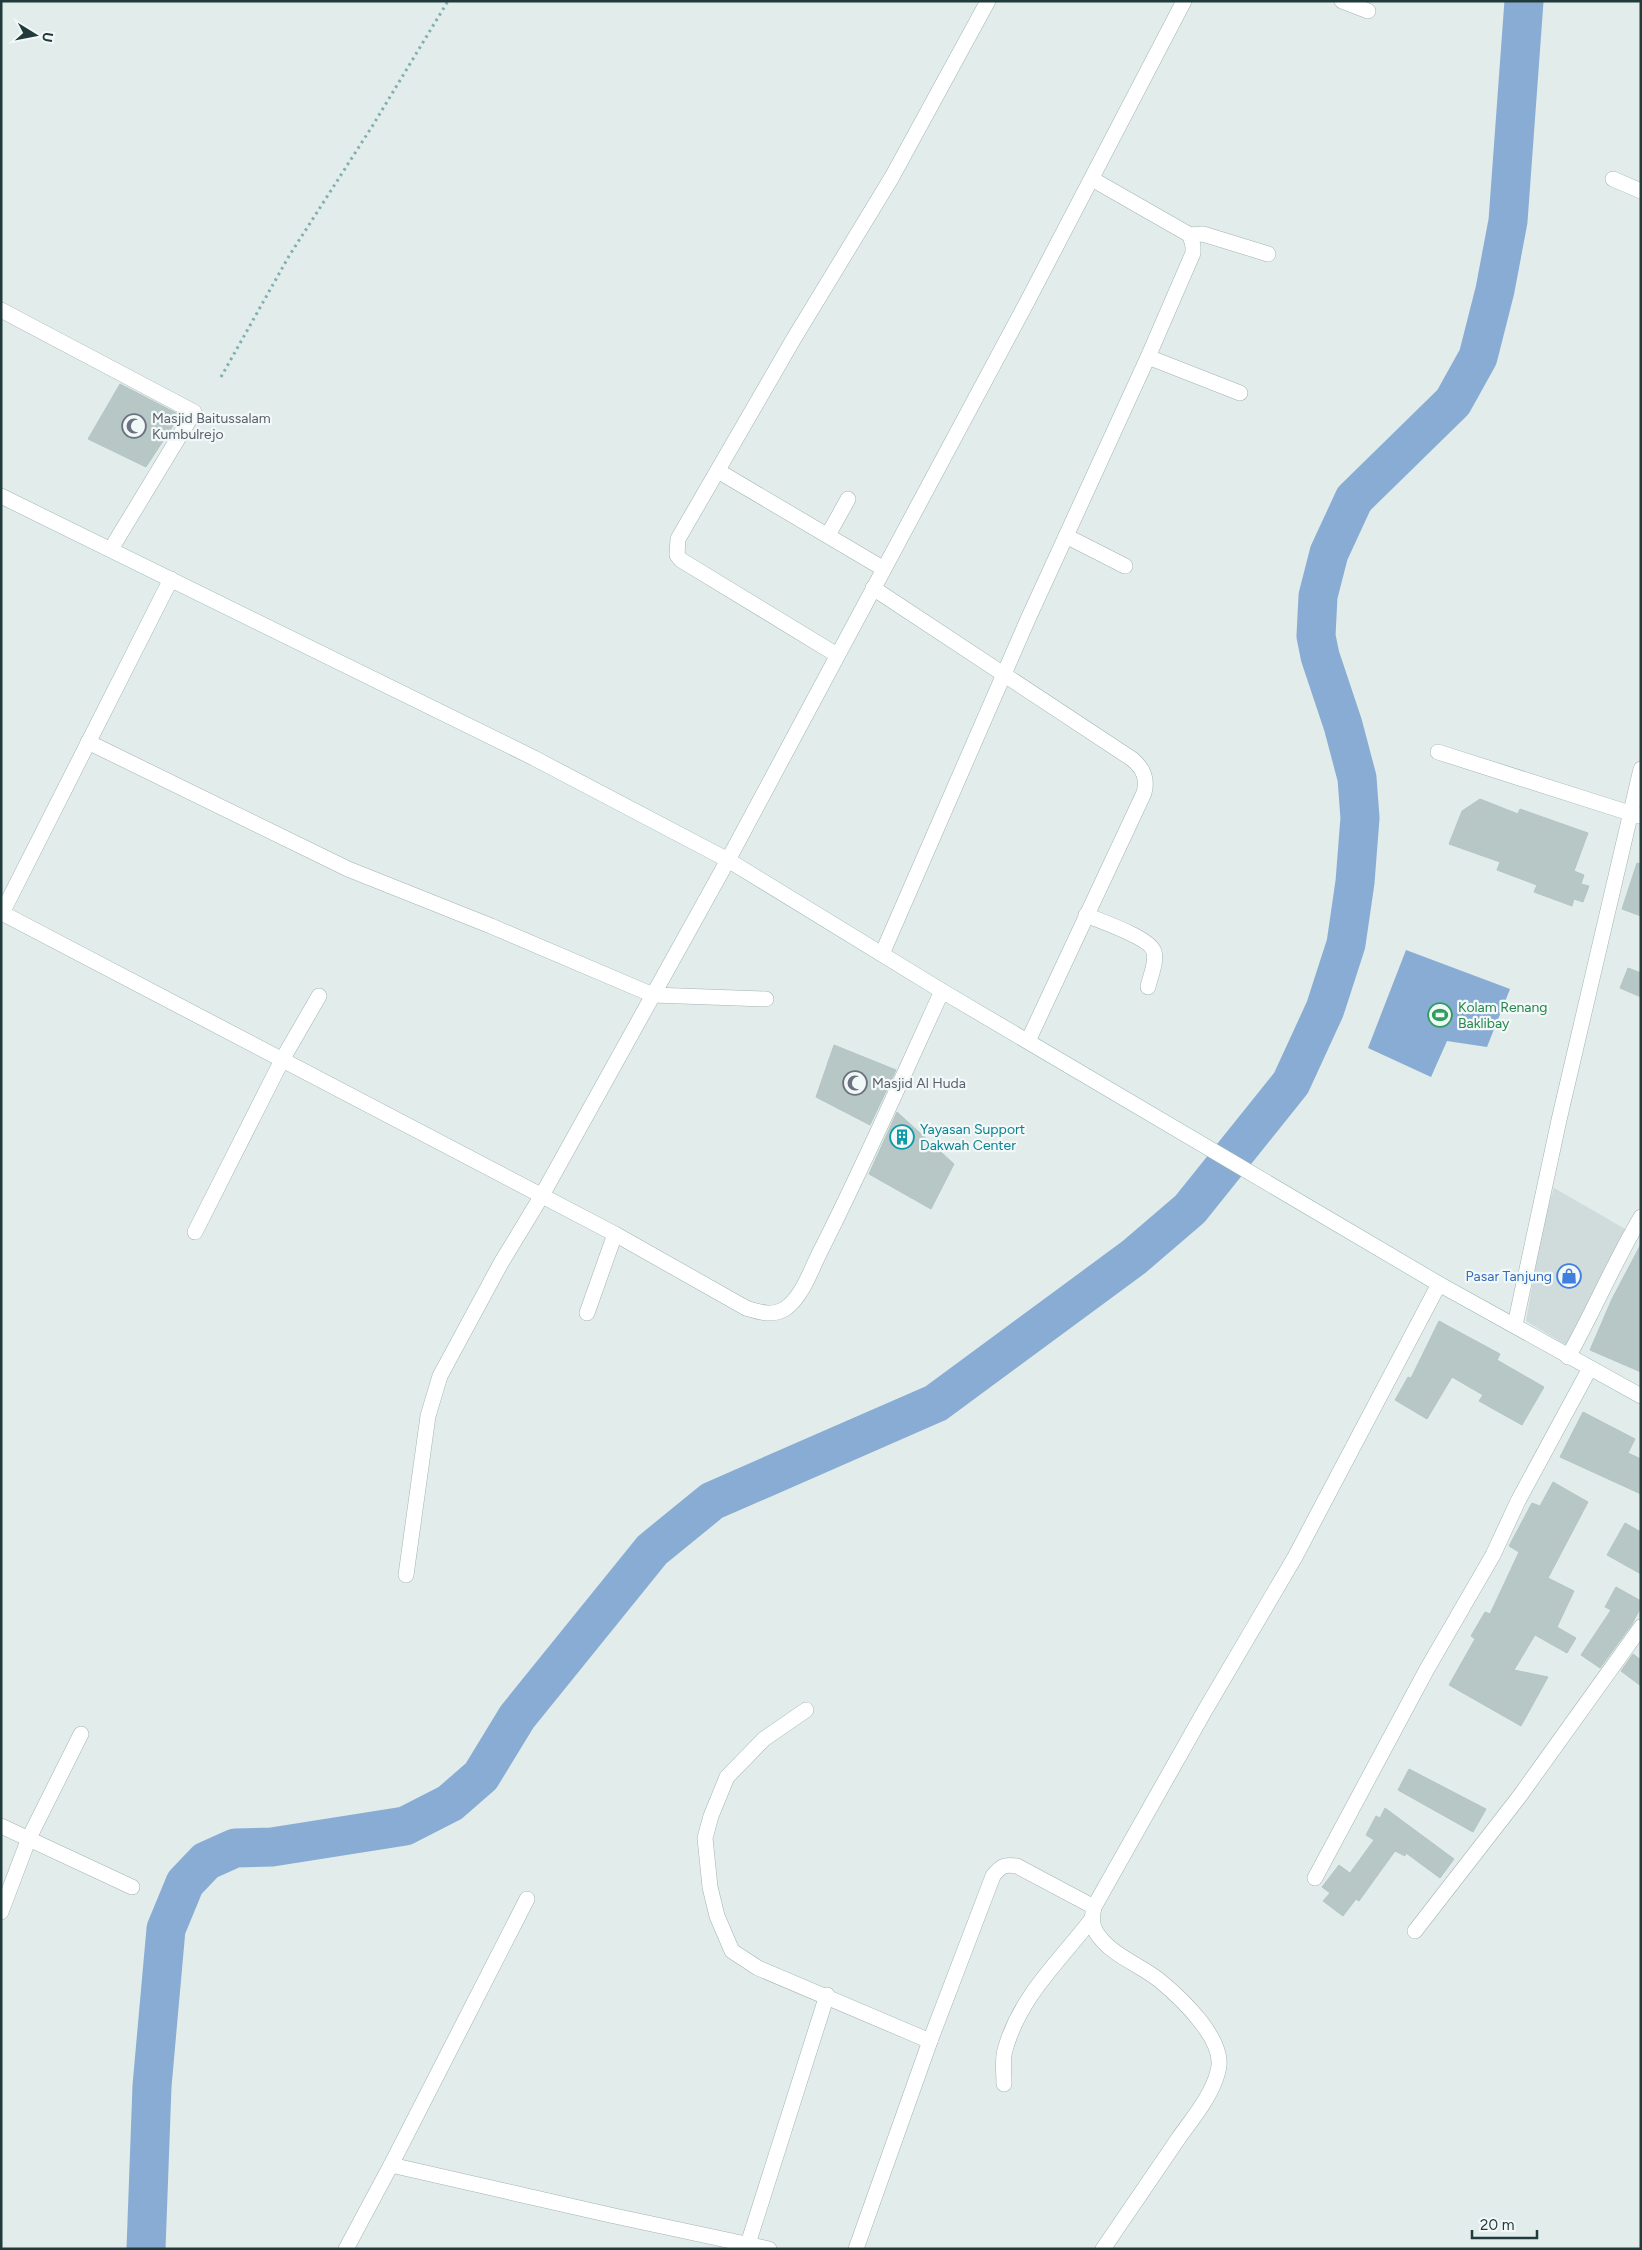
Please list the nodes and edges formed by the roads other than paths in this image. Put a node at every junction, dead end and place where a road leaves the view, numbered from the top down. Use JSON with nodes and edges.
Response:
{"nodes":[{"id":1,"x":988,"y":1,"type":"edge"},
{"id":2,"x":1184,"y":1,"type":"edge"},
{"id":3,"x":1342,"y":1,"type":"edge"},
{"id":4,"x":1368,"y":11,"type":"dead end"},
{"id":5,"x":1092,"y":179,"type":"junction"},
{"id":6,"x":1614,"y":179,"type":"dead end"},
{"id":7,"x":1641,"y":190,"type":"edge"},
{"id":8,"x":1190,"y":235,"type":"junction"},
{"id":9,"x":1268,"y":254,"type":"dead end"},
{"id":10,"x":1,"y":310,"type":"edge"},
{"id":11,"x":1148,"y":357,"type":"junction"},
{"id":12,"x":1240,"y":392,"type":"dead end"},
{"id":13,"x":718,"y":471,"type":"junction"},
{"id":14,"x":1,"y":496,"type":"edge"},
{"id":15,"x":848,"y":499,"type":"dead end"},
{"id":16,"x":828,"y":535,"type":"junction"},
{"id":17,"x":1066,"y":536,"type":"junction"},
{"id":18,"x":111,"y":549,"type":"junction"},
{"id":19,"x":1125,"y":566,"type":"dead end"},
{"id":20,"x":884,"y":568,"type":"junction"},
{"id":21,"x":171,"y":579,"type":"junction"},
{"id":22,"x":873,"y":588,"type":"junction"},
{"id":23,"x":837,"y":655,"type":"junction"},
{"id":24,"x":1005,"y":674,"type":"junction"},
{"id":25,"x":88,"y":742,"type":"junction"},
{"id":26,"x":1438,"y":752,"type":"dead end"},
{"id":27,"x":1641,"y":769,"type":"edge"},
{"id":28,"x":1636,"y":815,"type":"edge"},
{"id":29,"x":728,"y":860,"type":"junction"},
{"id":30,"x":2,"y":914,"type":"edge"},
{"id":31,"x":1086,"y":915,"type":"junction"},
{"id":32,"x":882,"y":954,"type":"junction"},
{"id":33,"x":1148,"y":986,"type":"dead end"},
{"id":34,"x":942,"y":992,"type":"junction"},
{"id":35,"x":653,"y":995,"type":"junction"},
{"id":36,"x":319,"y":996,"type":"dead end"},
{"id":37,"x":766,"y":999,"type":"dead end"},
{"id":38,"x":1028,"y":1041,"type":"junction"},
{"id":39,"x":282,"y":1060,"type":"junction"},
{"id":40,"x":541,"y":1198,"type":"junction"},
{"id":41,"x":1641,"y":1217,"type":"edge"},
{"id":42,"x":195,"y":1232,"type":"dead end"},
{"id":43,"x":615,"y":1234,"type":"junction"},
{"id":44,"x":1440,"y":1284,"type":"junction"},
{"id":45,"x":587,"y":1313,"type":"dead end"},
{"id":46,"x":1515,"y":1325,"type":"junction"},
{"id":47,"x":1568,"y":1357,"type":"junction"},
{"id":48,"x":1590,"y":1368,"type":"junction"},
{"id":49,"x":1641,"y":1396,"type":"edge"},
{"id":50,"x":406,"y":1575,"type":"dead end"},
{"id":51,"x":1641,"y":1626,"type":"edge"},
{"id":52,"x":806,"y":1710,"type":"dead end"},
{"id":53,"x":81,"y":1734,"type":"dead end"},
{"id":54,"x":1,"y":1826,"type":"edge"},
{"id":55,"x":29,"y":1838,"type":"junction"},
{"id":56,"x":1315,"y":1878,"type":"dead end"},
{"id":57,"x":132,"y":1887,"type":"dead end"},
{"id":58,"x":527,"y":1898,"type":"dead end"},
{"id":59,"x":1,"y":1912,"type":"edge"},
{"id":60,"x":1093,"y":1913,"type":"junction"},
{"id":61,"x":1415,"y":1931,"type":"dead end"},
{"id":62,"x":827,"y":1995,"type":"junction"},
{"id":63,"x":930,"y":2041,"type":"junction"},
{"id":64,"x":1004,"y":2084,"type":"dead end"},
{"id":65,"x":392,"y":2166,"type":"junction"},
{"id":66,"x":721,"y":2244,"type":"edge"},
{"id":67,"x":748,"y":2244,"type":"junction"},
{"id":68,"x":346,"y":2249,"type":"edge"},
{"id":69,"x":770,"y":2249,"type":"edge"},
{"id":70,"x":856,"y":2249,"type":"edge"},
{"id":71,"x":1102,"y":2249,"type":"edge"}],
"edges":[{"from":1,"to":13,"type":"street"},
{"from":2,"to":5,"type":"street"},
{"from":3,"to":4,"type":"street"},
{"from":5,"to":8,"type":"street"},
{"from":5,"to":20,"type":"street"},
{"from":6,"to":7,"type":"street"},
{"from":8,"to":9,"type":"street"},
{"from":8,"to":11,"type":"street"},
{"from":10,"to":18,"type":"street"},
{"from":11,"to":12,"type":"street"},
{"from":11,"to":17,"type":"street"},
{"from":13,"to":16,"type":"street"},
{"from":13,"to":23,"type":"street"},
{"from":14,"to":18,"type":"street"},
{"from":15,"to":16,"type":"street"},
{"from":16,"to":20,"type":"street"},
{"from":17,"to":19,"type":"street"},
{"from":17,"to":24,"type":"street"},
{"from":18,"to":21,"type":"street"},
{"from":20,"to":22,"type":"street"},
{"from":21,"to":25,"type":"street"},
{"from":21,"to":29,"type":"street"},
{"from":22,"to":23,"type":"street"},
{"from":22,"to":24,"type":"street"},
{"from":23,"to":29,"type":"street"},
{"from":24,"to":31,"type":"street"},
{"from":24,"to":32,"type":"street"},
{"from":25,"to":30,"type":"street"},
{"from":25,"to":35,"type":"street"},
{"from":26,"to":28,"type":"street"},
{"from":27,"to":28,"type":"street"},
{"from":28,"to":46,"type":"street"},
{"from":29,"to":32,"type":"street"},
{"from":29,"to":35,"type":"street"},
{"from":30,"to":39,"type":"street"},
{"from":31,"to":33,"type":"street"},
{"from":31,"to":38,"type":"street"},
{"from":32,"to":34,"type":"street"},
{"from":34,"to":38,"type":"street"},
{"from":34,"to":43,"type":"street"},
{"from":35,"to":37,"type":"street"},
{"from":35,"to":40,"type":"street"},
{"from":36,"to":39,"type":"street"},
{"from":38,"to":44,"type":"street"},
{"from":39,"to":40,"type":"street"},
{"from":39,"to":42,"type":"street"},
{"from":40,"to":43,"type":"street"},
{"from":40,"to":50,"type":"street"},
{"from":41,"to":47,"type":"street"},
{"from":43,"to":45,"type":"street"},
{"from":44,"to":46,"type":"street"},
{"from":44,"to":60,"type":"street"},
{"from":46,"to":47,"type":"street"},
{"from":47,"to":48,"type":"street"},
{"from":48,"to":49,"type":"street"},
{"from":48,"to":56,"type":"street"},
{"from":51,"to":61,"type":"street"},
{"from":52,"to":62,"type":"street"},
{"from":53,"to":55,"type":"street"},
{"from":54,"to":55,"type":"street"},
{"from":55,"to":57,"type":"street"},
{"from":55,"to":59,"type":"street"},
{"from":58,"to":65,"type":"street"},
{"from":60,"to":63,"type":"street"},
{"from":60,"to":64,"type":"street"},
{"from":60,"to":71,"type":"street"},
{"from":62,"to":63,"type":"street"},
{"from":62,"to":67,"type":"street"},
{"from":63,"to":70,"type":"street"},
{"from":65,"to":66,"type":"street"},
{"from":65,"to":68,"type":"street"},
{"from":66,"to":67,"type":"street"},
{"from":67,"to":69,"type":"street"}]}
